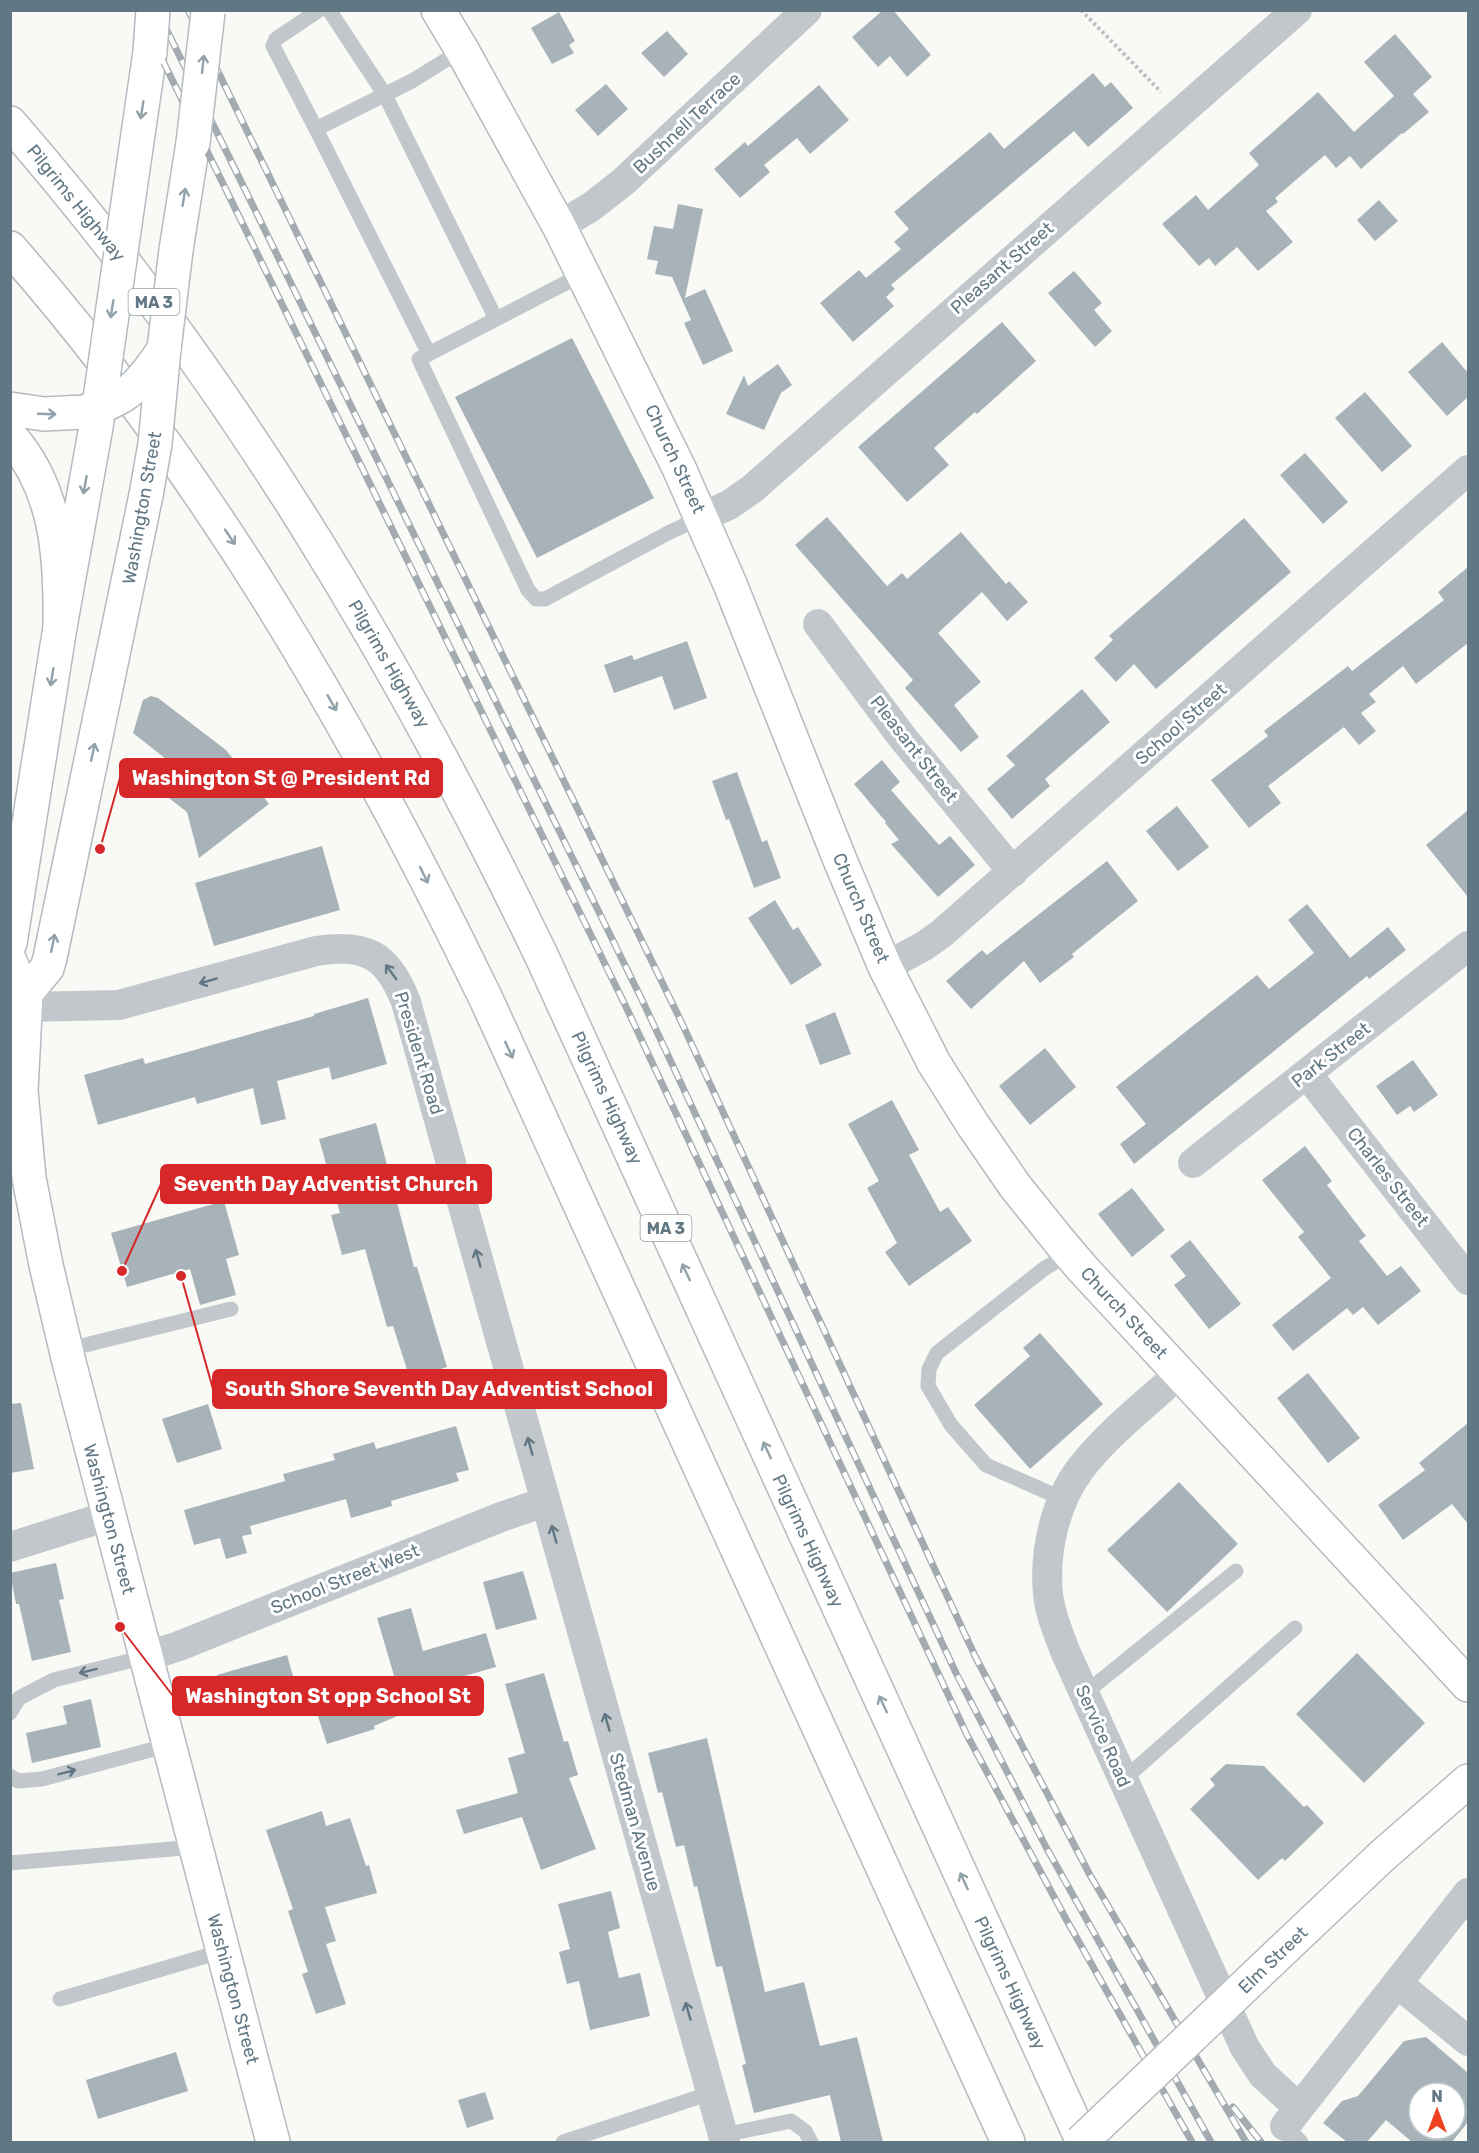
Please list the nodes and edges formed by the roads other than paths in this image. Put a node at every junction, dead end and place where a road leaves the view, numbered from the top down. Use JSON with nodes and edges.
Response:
{"nodes":[{"id":1,"x":153,"y":10,"type":"edge"},
{"id":2,"x":319,"y":10,"type":"edge"},
{"id":3,"x":329,"y":10,"type":"edge"},
{"id":4,"x":438,"y":10,"type":"edge"},
{"id":5,"x":807,"y":10,"type":"edge"},
{"id":6,"x":1297,"y":10,"type":"edge"},
{"id":7,"x":209,"y":11,"type":"edge"},
{"id":8,"x":462,"y":50,"type":"junction"},
{"id":9,"x":385,"y":95,"type":"junction"},
{"id":10,"x":10,"y":123,"type":"edge"},
{"id":11,"x":316,"y":129,"type":"junction"},
{"id":12,"x":559,"y":226,"type":"junction"},
{"id":13,"x":10,"y":248,"type":"edge"},
{"id":14,"x":583,"y":274,"type":"junction"},
{"id":15,"x":10,"y":282,"type":"edge"},
{"id":16,"x":496,"y":319,"type":"junction"},
{"id":17,"x":164,"y":349,"type":"junction"},
{"id":18,"x":429,"y":354,"type":"junction"},
{"id":19,"x":10,"y":408,"type":"edge"},
{"id":20,"x":92,"y":416,"type":"junction"},
{"id":21,"x":148,"y":419,"type":"junction"},
{"id":22,"x":10,"y":435,"type":"edge"},
{"id":23,"x":1468,"y":470,"type":"edge"},
{"id":24,"x":702,"y":517,"type":"junction"},
{"id":25,"x":818,"y":624,"type":"dead end"},
{"id":26,"x":60,"y":627,"type":"junction"},
{"id":27,"x":1013,"y":872,"type":"junction"},
{"id":28,"x":10,"y":943,"type":"edge"},
{"id":29,"x":1468,"y":946,"type":"edge"},
{"id":30,"x":10,"y":961,"type":"edge"},
{"id":31,"x":885,"y":967,"type":"junction"},
{"id":32,"x":26,"y":1000,"type":"junction"},
{"id":33,"x":1307,"y":1074,"type":"junction"},
{"id":34,"x":1193,"y":1163,"type":"dead end"},
{"id":35,"x":1070,"y":1254,"type":"junction"},
{"id":36,"x":1468,"y":1280,"type":"edge"},
{"id":37,"x":231,"y":1309,"type":"dead end"},
{"id":38,"x":66,"y":1350,"type":"junction"},
{"id":39,"x":1180,"y":1373,"type":"junction"},
{"id":40,"x":1064,"y":1499,"type":"junction"},
{"id":41,"x":545,"y":1503,"type":"junction"},
{"id":42,"x":108,"y":1516,"type":"junction"},
{"id":43,"x":10,"y":1547,"type":"edge"},
{"id":44,"x":1236,"y":1571,"type":"dead end"},
{"id":45,"x":1295,"y":1628,"type":"dead end"},
{"id":46,"x":145,"y":1657,"type":"junction"},
{"id":47,"x":1468,"y":1685,"type":"edge"},
{"id":48,"x":1084,"y":1694,"type":"junction"},
{"id":49,"x":10,"y":1713,"type":"edge"},
{"id":50,"x":169,"y":1745,"type":"junction"},
{"id":51,"x":10,"y":1776,"type":"edge"},
{"id":52,"x":1123,"y":1780,"type":"junction"},
{"id":53,"x":1468,"y":1781,"type":"edge"},
{"id":54,"x":195,"y":1846,"type":"junction"},
{"id":55,"x":10,"y":1863,"type":"edge"},
{"id":56,"x":1468,"y":1893,"type":"edge"},
{"id":57,"x":223,"y":1951,"type":"junction"},
{"id":58,"x":1397,"y":1983,"type":"junction"},
{"id":59,"x":60,"y":1999,"type":"dead end"},
{"id":60,"x":1468,"y":2041,"type":"edge"},
{"id":61,"x":707,"y":2080,"type":"junction"},
{"id":62,"x":1295,"y":2125,"type":"edge"},
{"id":63,"x":724,"y":2139,"type":"edge"},
{"id":64,"x":273,"y":2142,"type":"edge"},
{"id":65,"x":563,"y":2142,"type":"edge"},
{"id":66,"x":811,"y":2142,"type":"edge"},
{"id":67,"x":1008,"y":2142,"type":"edge"},
{"id":68,"x":1082,"y":2142,"type":"edge"}],
"edges":[{"from":1,"to":20,"type":"main road","one_way":true,"bridge":true},
{"from":2,"to":11,"type":"lane"},
{"from":3,"to":9,"type":"lane"},
{"from":4,"to":8,"type":"main road","name":"Church Street"},
{"from":5,"to":12,"type":"street","name":"Bushnell Terrace"},
{"from":6,"to":24,"type":"street","name":"Pleasant Street"},
{"from":17,"to":7,"type":"main road","name":"Washington Street","one_way":true,"bridge":true},
{"from":8,"to":9,"type":"lane"},
{"from":8,"to":12,"type":"main road","name":"Church Street"},
{"from":9,"to":11,"type":"lane"},
{"from":9,"to":16,"type":"lane"},
{"from":68,"to":10,"type":"main road","name":"Pilgrims Highway","number":"MA 3","one_way":true},
{"from":11,"to":18,"type":"lane"},
{"from":12,"to":14,"type":"main road","name":"Church Street"},
{"from":13,"to":21,"type":"main road"},
{"from":14,"to":16,"type":"lane"},
{"from":14,"to":24,"type":"main road","name":"Church Street"},
{"from":15,"to":21,"type":"main road"},
{"from":16,"to":18,"type":"lane"},
{"from":17,"to":20,"type":"main road","bridge":true},
{"from":32,"to":17,"type":"main road","name":"Washington Street","one_way":true,"bridge":true},
{"from":18,"to":24,"type":"lane"},
{"from":19,"to":20,"type":"main road","one_way":true},
{"from":20,"to":26,"type":"main road","one_way":true},
{"from":21,"to":67,"type":"main road","one_way":true},
{"from":22,"to":26,"type":"main road"},
{"from":23,"to":27,"type":"street","name":"School Street"},
{"from":24,"to":31,"type":"main road","name":"Church Street"},
{"from":25,"to":27,"type":"street","name":"Pleasant Street"},
{"from":26,"to":28,"type":"main road","one_way":true},
{"from":27,"to":31,"type":"street","name":"School Street"},
{"from":29,"to":33,"type":"street","name":"Park Street"},
{"from":30,"to":32,"type":"main road"},
{"from":31,"to":35,"type":"main road","name":"Church Street"},
{"from":32,"to":38,"type":"main road","name":"Washington Street"},
{"from":41,"to":32,"type":"street","name":"President Road","one_way":true},
{"from":33,"to":34,"type":"street","name":"Park Street"},
{"from":33,"to":36,"type":"street","name":"Charles Street"},
{"from":35,"to":39,"type":"main road","name":"Church Street"},
{"from":35,"to":40,"type":"lane"},
{"from":37,"to":38,"type":"lane"},
{"from":38,"to":42,"type":"main road","name":"Washington Street"},
{"from":39,"to":40,"type":"street","name":"Service Road"},
{"from":39,"to":47,"type":"main road","name":"Church Street"},
{"from":40,"to":48,"type":"street","name":"Service Road"},
{"from":41,"to":46,"type":"street","name":"School Street West"},
{"from":61,"to":41,"type":"street","name":"Stedman Avenue","one_way":true},
{"from":42,"to":43,"type":"street"},
{"from":42,"to":46,"type":"main road","name":"Washington Street"},
{"from":44,"to":48,"type":"lane"},
{"from":45,"to":52,"type":"lane"},
{"from":46,"to":49,"type":"lane","one_way":true},
{"from":46,"to":50,"type":"main road","name":"Washington Street"},
{"from":48,"to":52,"type":"street","name":"Service Road"},
{"from":51,"to":50,"type":"lane","one_way":true},
{"from":50,"to":54,"type":"main road","name":"Washington Street"},
{"from":52,"to":62,"type":"street","name":"Service Road"},
{"from":53,"to":68,"type":"main road","name":"Elm Street","bridge":true},
{"from":54,"to":55,"type":"lane"},
{"from":54,"to":57,"type":"main road","name":"Washington Street"},
{"from":56,"to":58,"type":"street"},
{"from":57,"to":59,"type":"lane"},
{"from":57,"to":64,"type":"main road","name":"Washington Street"},
{"from":58,"to":60,"type":"street"},
{"from":58,"to":62,"type":"street"},
{"from":61,"to":63,"type":"street","name":"Stedman Avenue"},
{"from":61,"to":65,"type":"lane"},
{"from":63,"to":66,"type":"lane"}]}
